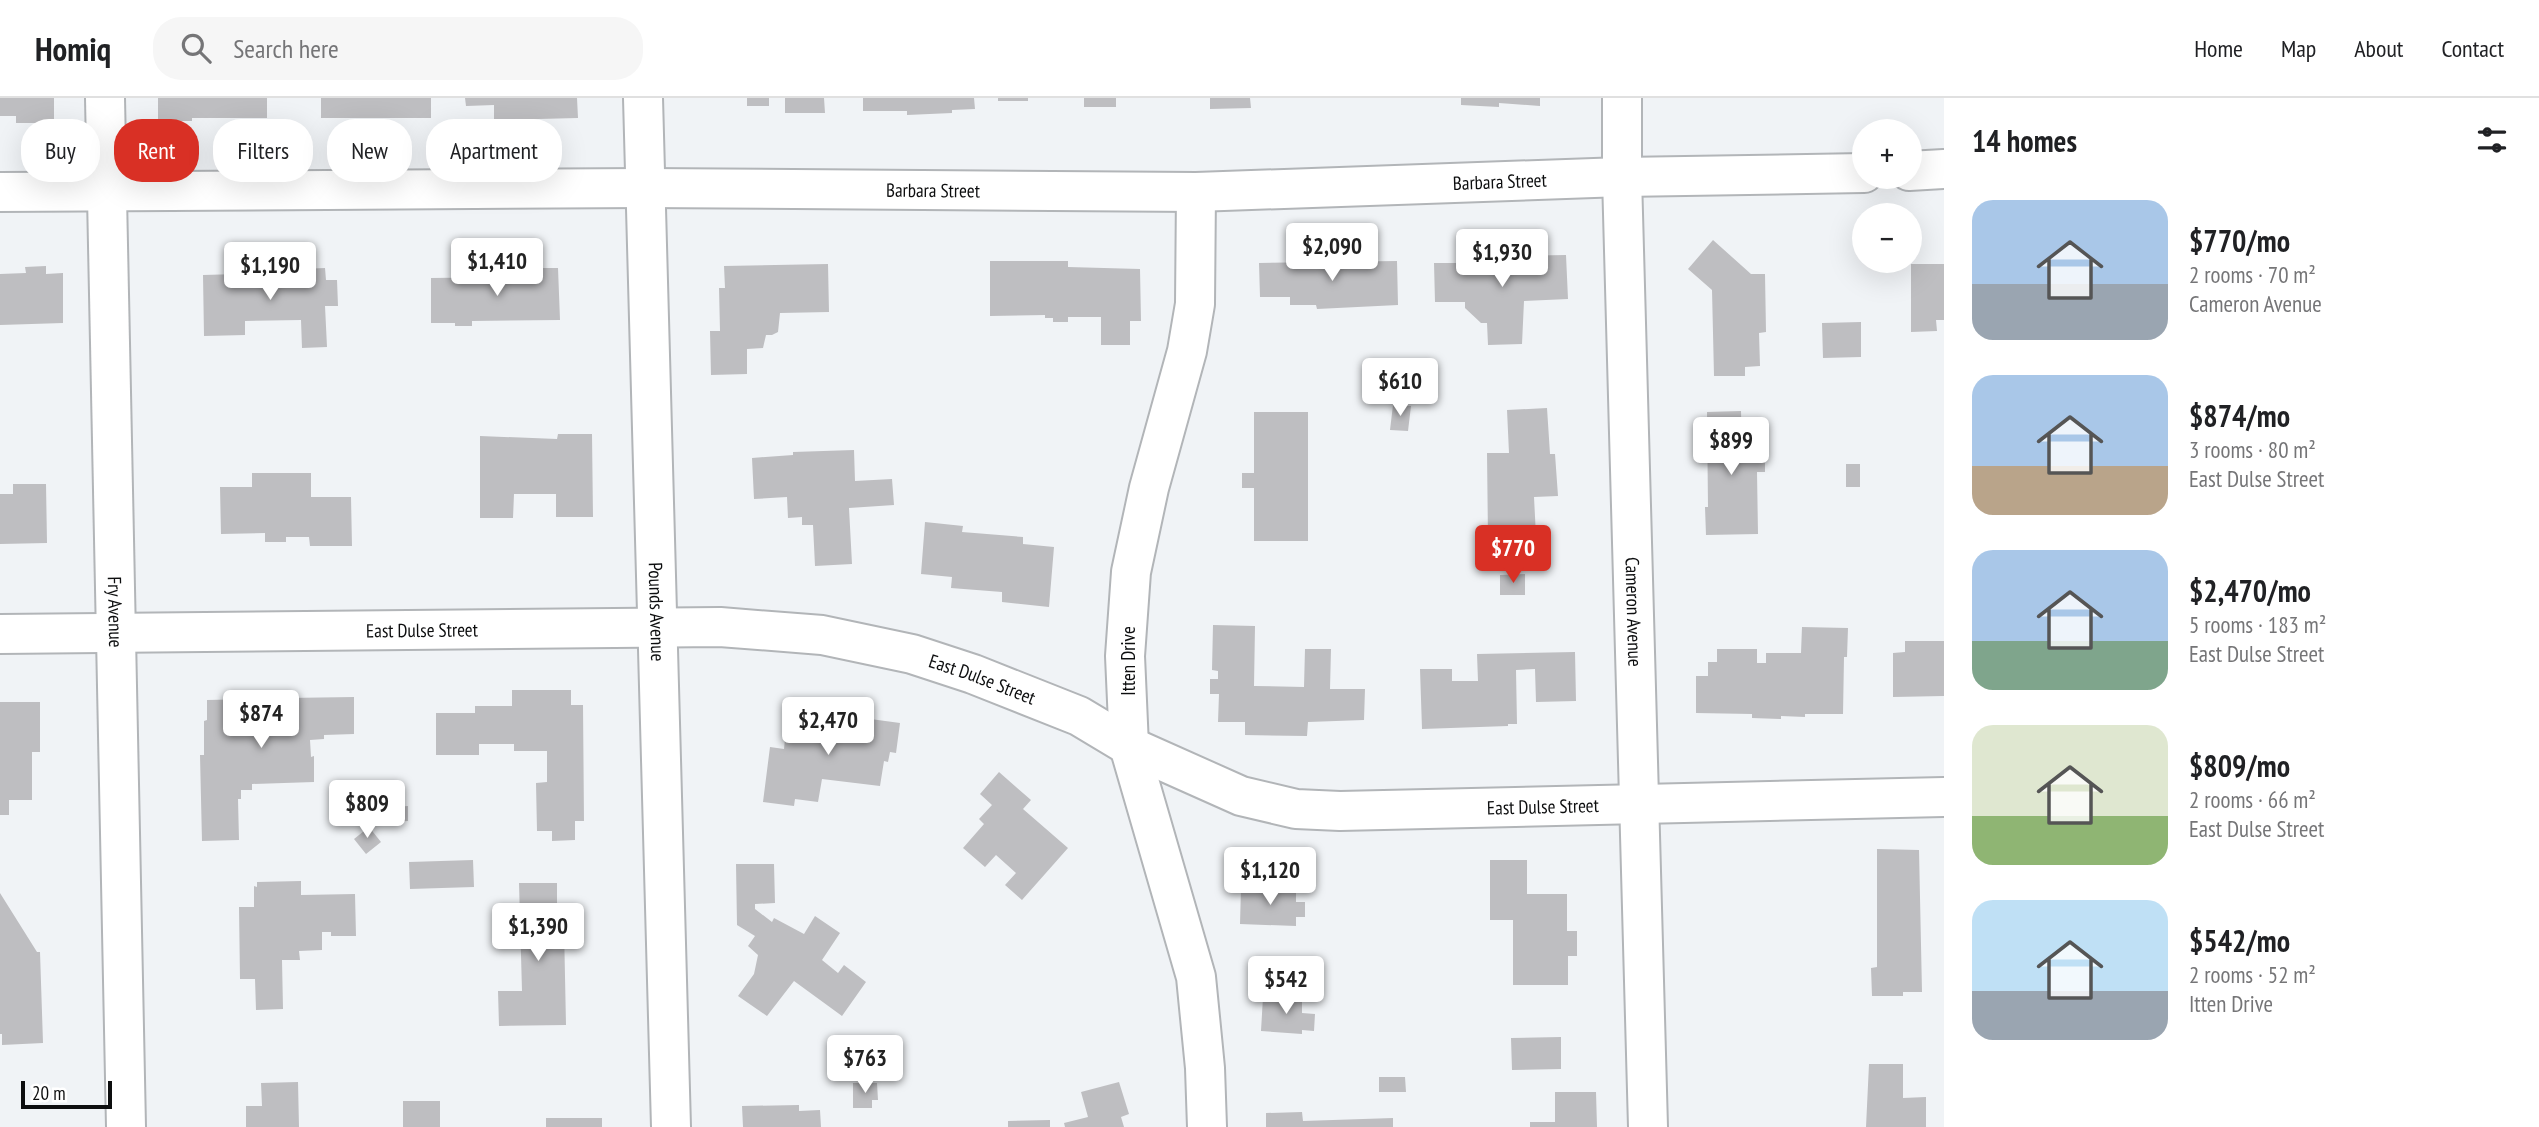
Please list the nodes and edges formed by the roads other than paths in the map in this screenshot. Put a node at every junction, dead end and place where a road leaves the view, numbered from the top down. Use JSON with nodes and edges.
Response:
{"nodes":[{"id":1,"x":105,"y":98,"type":"edge"},
{"id":2,"x":643,"y":98,"type":"edge"},
{"id":3,"x":1622,"y":98,"type":"edge"},
{"id":4,"x":1944,"y":169,"type":"edge"},
{"id":5,"x":1922,"y":170,"type":"edge"},
{"id":6,"x":1852,"y":173,"type":"edge"},
{"id":7,"x":1622,"y":177,"type":"junction"},
{"id":8,"x":646,"y":188,"type":"junction"},
{"id":9,"x":106,"y":191,"type":"junction"},
{"id":10,"x":0,"y":192,"type":"edge"},
{"id":11,"x":1196,"y":192,"type":"junction"},
{"id":12,"x":657,"y":627,"type":"junction"},
{"id":13,"x":117,"y":633,"type":"junction"},
{"id":14,"x":0,"y":634,"type":"edge"},
{"id":15,"x":1129,"y":746,"type":"junction"},
{"id":16,"x":1944,"y":797,"type":"edge"},
{"id":17,"x":1640,"y":803,"type":"junction"},
{"id":18,"x":126,"y":1127,"type":"edge"},
{"id":19,"x":671,"y":1127,"type":"edge"},
{"id":20,"x":1207,"y":1127,"type":"edge"},
{"id":21,"x":1648,"y":1127,"type":"edge"}],
"edges":[{"from":1,"to":9,"type":"street","name":"Fry Avenue"},
{"from":2,"to":8,"type":"street","name":"Pounds Avenue"},
{"from":3,"to":7,"type":"street","name":"Cameron Avenue"},
{"from":4,"to":5,"type":"street"},
{"from":6,"to":7,"type":"street","name":"Barbara Street"},
{"from":7,"to":11,"type":"street","name":"Barbara Street"},
{"from":7,"to":17,"type":"street","name":"Cameron Avenue"},
{"from":8,"to":9,"type":"street","name":"Barbara Street"},
{"from":8,"to":11,"type":"street","name":"Barbara Street"},
{"from":8,"to":12,"type":"street","name":"Pounds Avenue"},
{"from":9,"to":10,"type":"street","name":"Barbara Street"},
{"from":9,"to":13,"type":"street","name":"Fry Avenue"},
{"from":11,"to":15,"type":"street","name":"Itten Drive"},
{"from":12,"to":13,"type":"street","name":"East Dulse Street"},
{"from":12,"to":15,"type":"street","name":"East Dulse Street"},
{"from":12,"to":19,"type":"street","name":"Pounds Avenue"},
{"from":13,"to":14,"type":"street","name":"East Dulse Street"},
{"from":13,"to":18,"type":"street","name":"Fry Avenue"},
{"from":15,"to":17,"type":"street","name":"East Dulse Street"},
{"from":15,"to":20,"type":"street","name":"Itten Drive"},
{"from":16,"to":17,"type":"street","name":"East Dulse Street"},
{"from":17,"to":21,"type":"street","name":"Cameron Avenue"}]}
